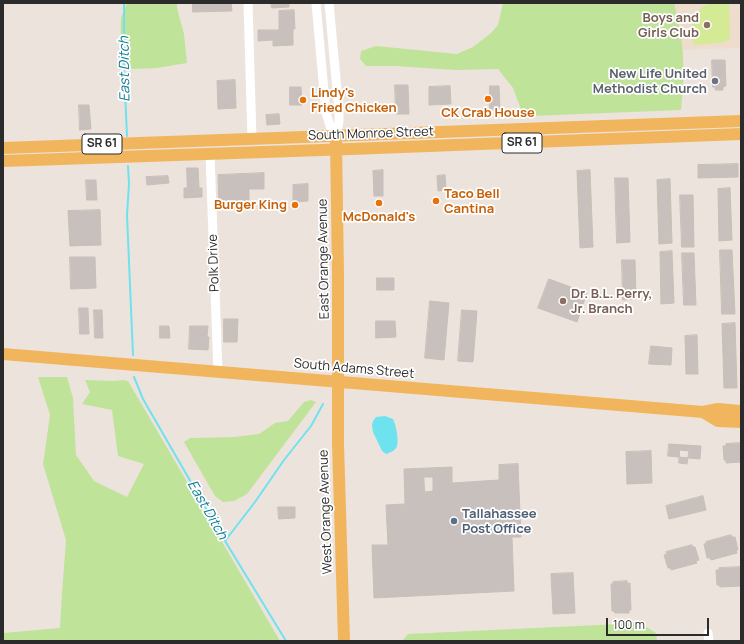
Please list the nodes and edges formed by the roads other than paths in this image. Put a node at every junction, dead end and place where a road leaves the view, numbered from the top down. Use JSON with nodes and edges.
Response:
{"nodes":[{"id":1,"x":248,"y":3,"type":"edge"},
{"id":2,"x":316,"y":3,"type":"edge"},
{"id":3,"x":329,"y":3,"type":"edge"},
{"id":4,"x":741,"y":121,"type":"edge"},
{"id":5,"x":741,"y":134,"type":"edge"},
{"id":6,"x":336,"y":136,"type":"junction"},
{"id":7,"x":252,"y":139,"type":"junction"},
{"id":8,"x":207,"y":141,"type":"junction"},
{"id":9,"x":54,"y":146,"type":"junction"},
{"id":10,"x":3,"y":148,"type":"edge"},
{"id":11,"x":336,"y":150,"type":"junction"},
{"id":12,"x":210,"y":154,"type":"junction"},
{"id":13,"x":196,"y":155,"type":"junction"},
{"id":14,"x":55,"y":159,"type":"junction"},
{"id":15,"x":3,"y":161,"type":"edge"},
{"id":16,"x":3,"y":354,"type":"edge"},
{"id":17,"x":218,"y":372,"type":"junction"},
{"id":18,"x":337,"y":382,"type":"junction"},
{"id":19,"x":741,"y":411,"type":"edge"},
{"id":20,"x":702,"y":412,"type":"junction"},
{"id":21,"x":741,"y":422,"type":"edge"},
{"id":22,"x":344,"y":641,"type":"edge"}],
"edges":[{"from":1,"to":7,"type":"street"},
{"from":2,"to":6,"type":"street","name":"East Orange Avenue"},
{"from":3,"to":6,"type":"street","name":"East Orange Avenue"},
{"from":4,"to":6,"type":"main road","name":"South Monroe Street","number":"SR 61"},
{"from":5,"to":11,"type":"main road","name":"South Monroe Street","number":"SR 61"},
{"from":6,"to":7,"type":"main road","name":"South Monroe Street","number":"SR 61"},
{"from":6,"to":11,"type":"main road","name":"East Orange Avenue"},
{"from":7,"to":8,"type":"main road","name":"South Monroe Street","number":"SR 61"},
{"from":8,"to":9,"type":"main road","name":"South Monroe Street","number":"SR 61"},
{"from":8,"to":13,"type":"main road"},
{"from":9,"to":10,"type":"main road","name":"South Monroe Street","number":"SR 61"},
{"from":9,"to":14,"type":"main road"},
{"from":11,"to":12,"type":"main road","name":"South Monroe Street","number":"SR 61"},
{"from":11,"to":18,"type":"main road","name":"East Orange Avenue"},
{"from":12,"to":13,"type":"main road","name":"South Monroe Street","number":"SR 61"},
{"from":12,"to":17,"type":"street","name":"Polk Drive"},
{"from":13,"to":14,"type":"main road","name":"South Monroe Street","number":"SR 61"},
{"from":14,"to":15,"type":"main road","name":"South Monroe Street","number":"SR 61"},
{"from":16,"to":17,"type":"main road","name":"South Adams Street"},
{"from":17,"to":18,"type":"main road","name":"South Adams Street"},
{"from":18,"to":20,"type":"main road","name":"South Adams Street"},
{"from":18,"to":22,"type":"main road","name":"West Orange Avenue"},
{"from":19,"to":20,"type":"main road","name":"South Adams Street"},
{"from":20,"to":21,"type":"main road","name":"South Adams Street"}]}
